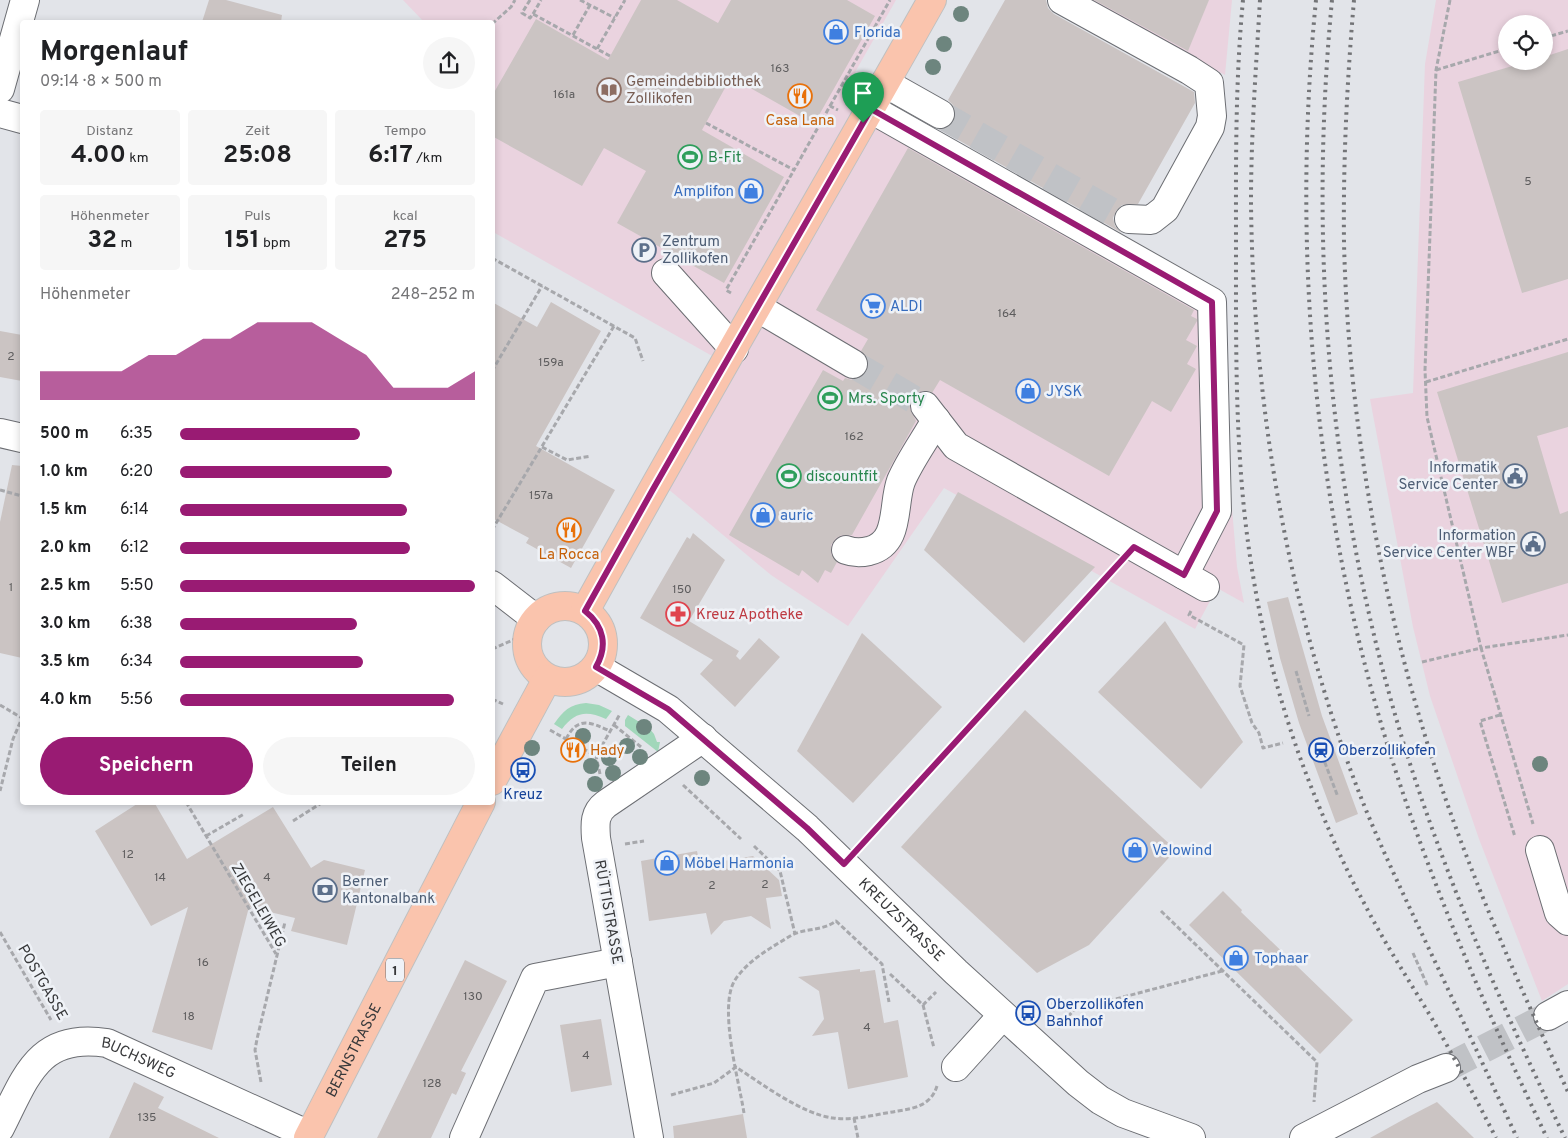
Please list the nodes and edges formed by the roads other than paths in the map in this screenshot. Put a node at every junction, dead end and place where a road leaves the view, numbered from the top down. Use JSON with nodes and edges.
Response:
{"nodes":[{"id":1,"x":25,"y":0,"type":"edge"},
{"id":2,"x":932,"y":0,"type":"edge"},
{"id":3,"x":1062,"y":0,"type":"edge"},
{"id":4,"x":885,"y":83,"type":"junction"},
{"id":5,"x":0,"y":89,"type":"edge"},
{"id":6,"x":0,"y":113,"type":"edge"},
{"id":7,"x":940,"y":114,"type":"tunnel mouth"},
{"id":8,"x":867,"y":116,"type":"junction"},
{"id":9,"x":20,"y":118,"type":"edge"},
{"id":10,"x":1129,"y":219,"type":"tunnel mouth"},
{"id":11,"x":666,"y":273,"type":"dead end"},
{"id":12,"x":758,"y":308,"type":"junction"},
{"id":13,"x":734,"y":349,"type":"junction"},
{"id":14,"x":853,"y":364,"type":"tunnel mouth"},
{"id":15,"x":0,"y":433,"type":"edge"},
{"id":16,"x":20,"y":438,"type":"edge"},
{"id":17,"x":846,"y":550,"type":"dead end"},
{"id":18,"x":495,"y":588,"type":"edge"},
{"id":19,"x":585,"y":611,"type":"junction"},
{"id":20,"x":532,"y":626,"type":"junction"},
{"id":21,"x":596,"y":667,"type":"junction"},
{"id":22,"x":547,"y":678,"type":"junction"},
{"id":23,"x":703,"y":738,"type":"junction"},
{"id":24,"x":495,"y":775,"type":"edge"},
{"id":25,"x":480,"y":805,"type":"edge"},
{"id":26,"x":1528,"y":845,"type":"road end"},
{"id":27,"x":1568,"y":922,"type":"edge"},
{"id":28,"x":618,"y":962,"type":"junction"},
{"id":29,"x":1002,"y":1016,"type":"junction"},
{"id":30,"x":943,"y":1068,"type":"road end"},
{"id":31,"x":1446,"y":1068,"type":"tunnel mouth"},
{"id":32,"x":0,"y":1128,"type":"edge"},
{"id":33,"x":1308,"y":1136,"type":"edge"},
{"id":34,"x":308,"y":1137,"type":"edge"},
{"id":35,"x":464,"y":1138,"type":"edge"},
{"id":36,"x":649,"y":1138,"type":"edge"},
{"id":37,"x":1191,"y":1138,"type":"edge"}],
"edges":[{"from":1,"to":5,"type":"street"},
{"from":2,"to":4,"type":"main road"},
{"from":3,"to":10,"type":"street"},
{"from":4,"to":7,"type":"street"},
{"from":4,"to":8,"type":"main road"},
{"from":6,"to":9,"type":"street"},
{"from":8,"to":12,"type":"main road"},
{"from":8,"to":17,"type":"street"},
{"from":11,"to":13,"type":"street"},
{"from":12,"to":13,"type":"main road"},
{"from":12,"to":14,"type":"street"},
{"from":13,"to":19,"type":"main road"},
{"from":15,"to":16,"type":"street"},
{"from":18,"to":20,"type":"street"},
{"from":19,"to":20,"type":"main road"},
{"from":19,"to":21,"type":"main road"},
{"from":20,"to":22,"type":"main road"},
{"from":21,"to":22,"type":"main road"},
{"from":21,"to":23,"type":"street","name":"KREUZSTRASSE"},
{"from":22,"to":24,"type":"main road"},
{"from":23,"to":28,"type":"street","name":"RÜTTISTRASSE"},
{"from":23,"to":29,"type":"street","name":"KREUZSTRASSE"},
{"from":25,"to":34,"type":"main road","name":"BERNSTRASSE","number":"1"},
{"from":26,"to":27,"type":"street"},
{"from":28,"to":35,"type":"street"},
{"from":28,"to":36,"type":"street","name":"RÜTTISTRASSE"},
{"from":29,"to":30,"type":"street"},
{"from":29,"to":37,"type":"street","name":"KREUZSTRASSE"},
{"from":31,"to":33,"type":"street"},
{"from":32,"to":34,"type":"street","name":"BUCHSWEG"}]}
